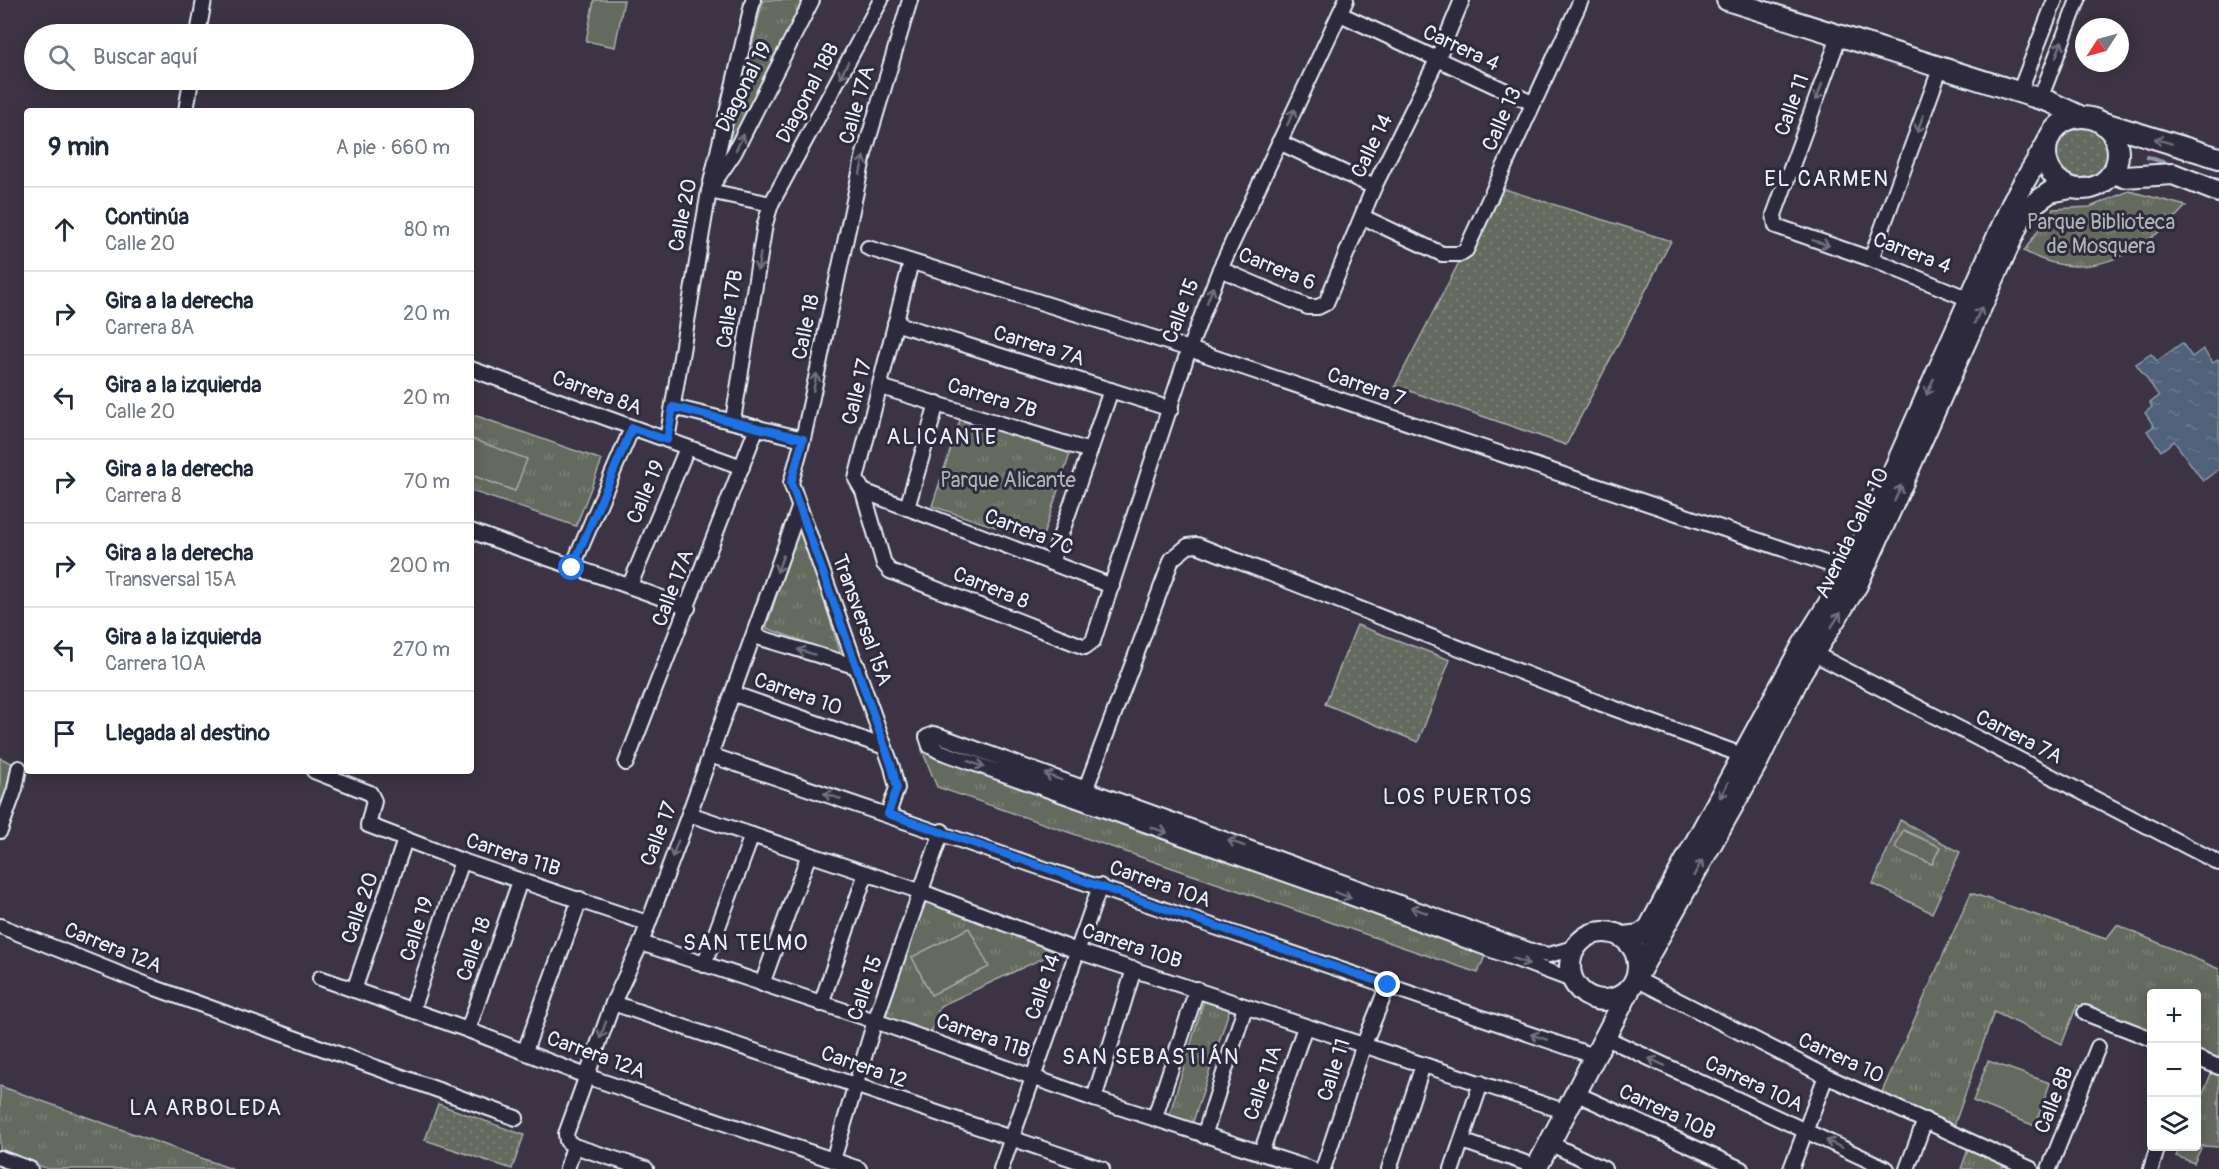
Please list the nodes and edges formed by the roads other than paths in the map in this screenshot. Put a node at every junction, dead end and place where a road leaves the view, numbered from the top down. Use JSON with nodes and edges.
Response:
{"nodes":[{"id":1,"x":204,"y":0,"type":"edge"},
{"id":2,"x":753,"y":0,"type":"edge"},
{"id":3,"x":812,"y":0,"type":"edge"},
{"id":4,"x":881,"y":0,"type":"edge"},
{"id":5,"x":910,"y":0,"type":"edge"},
{"id":6,"x":1346,"y":0,"type":"edge"},
{"id":7,"x":1462,"y":0,"type":"edge"},
{"id":8,"x":1581,"y":0,"type":"edge"},
{"id":9,"x":1726,"y":0,"type":"edge"},
{"id":10,"x":2055,"y":0,"type":"edge"},
{"id":11,"x":2078,"y":0,"type":"edge"},
{"id":12,"x":1340,"y":14,"type":"junction"},
{"id":13,"x":200,"y":24,"type":"edge"},
{"id":14,"x":1839,"y":37,"type":"junction"},
{"id":15,"x":1437,"y":60,"type":"junction"},
{"id":16,"x":1940,"y":69,"type":"junction"},
{"id":17,"x":189,"y":90,"type":"edge"},
{"id":18,"x":2019,"y":93,"type":"junction"},
{"id":19,"x":2045,"y":100,"type":"junction"},
{"id":20,"x":1532,"y":103,"type":"junction"},
{"id":21,"x":186,"y":108,"type":"edge"},
{"id":22,"x":2090,"y":119,"type":"junction"},
{"id":23,"x":2057,"y":126,"type":"junction"},
{"id":24,"x":1279,"y":142,"type":"junction"},
{"id":25,"x":2046,"y":145,"type":"junction"},
{"id":26,"x":2219,"y":158,"type":"edge"},
{"id":27,"x":2113,"y":172,"type":"junction"},
{"id":28,"x":1374,"y":187,"type":"junction"},
{"id":29,"x":2071,"y":188,"type":"junction"},
{"id":30,"x":709,"y":191,"type":"junction"},
{"id":31,"x":2219,"y":192,"type":"edge"},
{"id":32,"x":771,"y":204,"type":"junction"},
{"id":33,"x":1363,"y":217,"type":"junction"},
{"id":34,"x":1774,"y":222,"type":"joint"},
{"id":35,"x":850,"y":223,"type":"joint"},
{"id":36,"x":868,"y":248,"type":"dead end"},
{"id":37,"x":1871,"y":259,"type":"junction"},
{"id":38,"x":911,"y":262,"type":"junction"},
{"id":39,"x":1220,"y":269,"type":"junction"},
{"id":40,"x":1969,"y":298,"type":"junction"},
{"id":41,"x":1318,"y":308,"type":"joint"},
{"id":42,"x":895,"y":323,"type":"junction"},
{"id":43,"x":1189,"y":349,"type":"junction"},
{"id":44,"x":474,"y":370,"type":"edge"},
{"id":45,"x":880,"y":387,"type":"junction"},
{"id":46,"x":1111,"y":390,"type":"junction"},
{"id":47,"x":937,"y":403,"type":"junction"},
{"id":48,"x":673,"y":407,"type":"junction"},
{"id":49,"x":1171,"y":410,"type":"junction"},
{"id":50,"x":733,"y":420,"type":"junction"},
{"id":51,"x":757,"y":427,"type":"junction"},
{"id":52,"x":632,"y":428,"type":"junction"},
{"id":53,"x":803,"y":439,"type":"junction"},
{"id":54,"x":667,"y":440,"type":"junction"},
{"id":55,"x":687,"y":448,"type":"junction"},
{"id":56,"x":1090,"y":451,"type":"junction"},
{"id":57,"x":742,"y":467,"type":"junction"},
{"id":58,"x":863,"y":490,"type":"junction"},
{"id":59,"x":799,"y":508,"type":"junction"},
{"id":60,"x":907,"y":508,"type":"junction"},
{"id":61,"x":474,"y":532,"type":"edge"},
{"id":62,"x":1051,"y":563,"type":"junction"},
{"id":63,"x":884,"y":564,"type":"joint"},
{"id":64,"x":572,"y":568,"type":"junction"},
{"id":65,"x":1849,"y":571,"type":"junction"},
{"id":66,"x":630,"y":585,"type":"junction"},
{"id":67,"x":1112,"y":586,"type":"junction"},
{"id":68,"x":688,"y":608,"type":"junction"},
{"id":69,"x":754,"y":636,"type":"junction"},
{"id":70,"x":1085,"y":647,"type":"joint"},
{"id":71,"x":1807,"y":650,"type":"junction"},
{"id":72,"x":858,"y":667,"type":"junction"},
{"id":73,"x":734,"y":694,"type":"junction"},
{"id":74,"x":882,"y":746,"type":"junction"},
{"id":75,"x":710,"y":755,"type":"junction"},
{"id":76,"x":1742,"y":755,"type":"junction"},
{"id":77,"x":626,"y":763,"type":"dead end"},
{"id":78,"x":19,"y":768,"type":"dead end"},
{"id":79,"x":322,"y":774,"type":"edge"},
{"id":80,"x":1083,"y":796,"type":"junction"},
{"id":81,"x":689,"y":814,"type":"junction"},
{"id":82,"x":888,"y":814,"type":"junction"},
{"id":83,"x":0,"y":831,"type":"edge"},
{"id":84,"x":942,"y":831,"type":"junction"},
{"id":85,"x":752,"y":835,"type":"junction"},
{"id":86,"x":405,"y":840,"type":"junction"},
{"id":87,"x":809,"y":854,"type":"junction"},
{"id":88,"x":462,"y":861,"type":"junction"},
{"id":89,"x":2219,"y":863,"type":"edge"},
{"id":90,"x":866,"y":873,"type":"junction"},
{"id":91,"x":520,"y":881,"type":"junction"},
{"id":92,"x":1100,"y":886,"type":"junction"},
{"id":93,"x":922,"y":892,"type":"junction"},
{"id":94,"x":580,"y":899,"type":"junction"},
{"id":95,"x":647,"y":923,"type":"junction"},
{"id":96,"x":0,"y":926,"type":"edge"},
{"id":97,"x":1472,"y":935,"type":"junction"},
{"id":98,"x":1623,"y":937,"type":"junction"},
{"id":99,"x":641,"y":942,"type":"junction"},
{"id":100,"x":1575,"y":948,"type":"junction"},
{"id":101,"x":1077,"y":951,"type":"junction"},
{"id":102,"x":704,"y":964,"type":"junction"},
{"id":103,"x":1134,"y":969,"type":"junction"},
{"id":104,"x":320,"y":978,"type":"dead end"},
{"id":105,"x":1572,"y":980,"type":"junction"},
{"id":106,"x":1635,"y":981,"type":"junction"},
{"id":107,"x":762,"y":984,"type":"junction"},
{"id":108,"x":1388,"y":985,"type":"junction"},
{"id":109,"x":1197,"y":989,"type":"junction"},
{"id":110,"x":354,"y":990,"type":"junction"},
{"id":111,"x":1598,"y":1000,"type":"junction"},
{"id":112,"x":613,"y":1003,"type":"junction"},
{"id":113,"x":821,"y":1004,"type":"junction"},
{"id":114,"x":1245,"y":1007,"type":"junction"},
{"id":115,"x":412,"y":1010,"type":"junction"},
{"id":116,"x":2085,"y":1012,"type":"dead end"},
{"id":117,"x":875,"y":1021,"type":"junction"},
{"id":118,"x":1305,"y":1027,"type":"junction"},
{"id":119,"x":468,"y":1030,"type":"junction"},
{"id":120,"x":1604,"y":1037,"type":"junction"},
{"id":121,"x":2147,"y":1037,"type":"edge"},
{"id":122,"x":1364,"y":1044,"type":"junction"},
{"id":123,"x":2098,"y":1047,"type":"dead end"},
{"id":124,"x":525,"y":1051,"type":"junction"},
{"id":125,"x":1594,"y":1056,"type":"junction"},
{"id":126,"x":2201,"y":1060,"type":"edge"},
{"id":127,"x":1424,"y":1065,"type":"junction"},
{"id":128,"x":2219,"y":1067,"type":"edge"},
{"id":129,"x":586,"y":1076,"type":"junction"},
{"id":130,"x":1035,"y":1076,"type":"junction"},
{"id":131,"x":1826,"y":1076,"type":"junction"},
{"id":132,"x":1481,"y":1083,"type":"junction"},
{"id":133,"x":855,"y":1087,"type":"junction"},
{"id":134,"x":1575,"y":1093,"type":"junction"},
{"id":135,"x":1094,"y":1099,"type":"junction"},
{"id":136,"x":1564,"y":1111,"type":"junction"},
{"id":137,"x":1155,"y":1117,"type":"junction"},
{"id":138,"x":516,"y":1118,"type":"dead end"},
{"id":139,"x":1925,"y":1120,"type":"junction"},
{"id":140,"x":1805,"y":1131,"type":"junction"},
{"id":141,"x":1204,"y":1136,"type":"junction"},
{"id":142,"x":1012,"y":1139,"type":"junction"},
{"id":143,"x":1462,"y":1141,"type":"junction"},
{"id":144,"x":1549,"y":1143,"type":"junction"},
{"id":145,"x":574,"y":1146,"type":"junction"},
{"id":146,"x":2156,"y":1151,"type":"edge"},
{"id":147,"x":1261,"y":1153,"type":"junction"},
{"id":148,"x":0,"y":1158,"type":"edge"},
{"id":149,"x":833,"y":1160,"type":"junction"},
{"id":150,"x":637,"y":1168,"type":"edge"},
{"id":151,"x":1536,"y":1168,"type":"edge"},
{"id":152,"x":30,"y":1169,"type":"edge"},
{"id":153,"x":567,"y":1169,"type":"edge"},
{"id":154,"x":859,"y":1169,"type":"edge"},
{"id":155,"x":1001,"y":1169,"type":"edge"},
{"id":156,"x":1102,"y":1169,"type":"edge"},
{"id":157,"x":1311,"y":1169,"type":"edge"},
{"id":158,"x":1323,"y":1169,"type":"edge"},
{"id":159,"x":1389,"y":1169,"type":"edge"},
{"id":160,"x":1452,"y":1169,"type":"edge"},
{"id":161,"x":1604,"y":1169,"type":"edge"},
{"id":162,"x":1741,"y":1169,"type":"edge"},
{"id":163,"x":1791,"y":1169,"type":"edge"},
{"id":164,"x":1887,"y":1169,"type":"edge"},
{"id":165,"x":1907,"y":1169,"type":"edge"},
{"id":166,"x":2031,"y":1169,"type":"edge"},
{"id":167,"x":2049,"y":1169,"type":"edge"},
{"id":168,"x":2151,"y":1169,"type":"edge"}],
"edges":[{"from":1,"to":13,"type":"street"},
{"from":2,"to":30,"type":"street","name":"Calle 20"},
{"from":30,"to":3,"type":"street","name":"Diagonal 19","one_way":true},
{"from":4,"to":32,"type":"street","name":"Diagonal 18B","one_way":true},
{"from":35,"to":5,"type":"street","name":"Calle 17A","one_way":true},
{"from":6,"to":12,"type":"street","name":"Calle 15"},
{"from":7,"to":15,"type":"street","name":"Calle 14"},
{"from":8,"to":20,"type":"street","name":"Calle 13"},
{"from":9,"to":14,"type":"street"},
{"from":10,"to":18,"type":"street"},
{"from":19,"to":11,"type":"street","one_way":true},
{"from":12,"to":15,"type":"street","name":"Carrera 4"},
{"from":24,"to":12,"type":"street","name":"Calle 15","one_way":true},
{"from":14,"to":16,"type":"street"},
{"from":14,"to":34,"type":"street","name":"Calle 11","one_way":true},
{"from":15,"to":20,"type":"street","name":"Carrera 4"},
{"from":15,"to":28,"type":"street","name":"Calle 14"},
{"from":16,"to":18,"type":"street"},
{"from":16,"to":37,"type":"street","one_way":true},
{"from":17,"to":21,"type":"street"},
{"from":18,"to":19,"type":"street"},
{"from":19,"to":22,"type":"street"},
{"from":19,"to":23,"type":"street"},
{"from":20,"to":33,"type":"street","name":"Calle 13"},
{"from":22,"to":23,"type":"street"},
{"from":26,"to":22,"type":"street","one_way":true},
{"from":22,"to":27,"type":"street"},
{"from":23,"to":25,"type":"street"},
{"from":24,"to":28,"type":"street"},
{"from":24,"to":39,"type":"street","name":"Calle 15"},
{"from":25,"to":29,"type":"street"},
{"from":25,"to":40,"type":"street","name":"Avenida Calle 10"},
{"from":27,"to":29,"type":"street"},
{"from":27,"to":31,"type":"street"},
{"from":28,"to":33,"type":"street","name":"Calle 14"},
{"from":71,"to":29,"type":"street","name":"Avenida Calle 10","one_way":true},
{"from":30,"to":32,"type":"street"},
{"from":30,"to":48,"type":"street","name":"Calle 20"},
{"from":32,"to":50,"type":"street","name":"Calle 17B","one_way":true},
{"from":33,"to":41,"type":"street","name":"Calle 14"},
{"from":34,"to":37,"type":"street","name":"Carrera 4","one_way":true},
{"from":53,"to":35,"type":"street","name":"Calle 18","one_way":true},
{"from":36,"to":38,"type":"street","name":"Carrera 7"},
{"from":37,"to":40,"type":"street","name":"Carrera 4"},
{"from":38,"to":42,"type":"street","name":"Calle 17"},
{"from":38,"to":43,"type":"street","name":"Carrera 7"},
{"from":39,"to":41,"type":"street","name":"Carrera 6"},
{"from":43,"to":39,"type":"street","name":"Calle 15","one_way":true},
{"from":40,"to":65,"type":"street","name":"Avenida Calle 10","one_way":true},
{"from":42,"to":45,"type":"street","name":"Calle 17"},
{"from":42,"to":46,"type":"street","name":"Carrera 7A"},
{"from":43,"to":49,"type":"street","name":"Calle 15"},
{"from":43,"to":65,"type":"street","name":"Carrera 7"},
{"from":44,"to":52,"type":"street","name":"Carrera 8A"},
{"from":45,"to":47,"type":"street","name":"Carrera 7B"},
{"from":45,"to":58,"type":"street","name":"Calle 17"},
{"from":46,"to":49,"type":"street","name":"Carrera 7A"},
{"from":46,"to":56,"type":"street"},
{"from":47,"to":56,"type":"street","name":"Carrera 7B"},
{"from":47,"to":60,"type":"street"},
{"from":48,"to":50,"type":"street"},
{"from":48,"to":54,"type":"street","name":"Calle 20"},
{"from":49,"to":67,"type":"street","name":"Calle 15"},
{"from":50,"to":51,"type":"street"},
{"from":51,"to":53,"type":"street"},
{"from":51,"to":57,"type":"street","name":"Calle 17A"},
{"from":52,"to":54,"type":"street","name":"Carrera 8A"},
{"from":52,"to":64,"type":"street"},
{"from":53,"to":59,"type":"street","name":"Transversal 15A"},
{"from":54,"to":55,"type":"street","name":"Carrera 8A"},
{"from":55,"to":57,"type":"street","name":"Carrera 8A"},
{"from":55,"to":66,"type":"street","name":"Calle 19"},
{"from":56,"to":62,"type":"street"},
{"from":57,"to":68,"type":"street","name":"Calle 17A"},
{"from":58,"to":60,"type":"street","name":"Carrera 7C"},
{"from":58,"to":63,"type":"street","name":"Calle 17"},
{"from":59,"to":69,"type":"street","name":"Calle 17","one_way":true},
{"from":59,"to":72,"type":"street","name":"Transversal 15A"},
{"from":60,"to":62,"type":"street","name":"Carrera 7C"},
{"from":61,"to":64,"type":"street"},
{"from":62,"to":67,"type":"street","name":"Carrera 7C"},
{"from":63,"to":70,"type":"street","name":"Carrera 8"},
{"from":64,"to":66,"type":"street"},
{"from":65,"to":71,"type":"street","name":"Avenida Calle 10"},
{"from":66,"to":68,"type":"street"},
{"from":67,"to":70,"type":"street","name":"Calle 15"},
{"from":68,"to":77,"type":"street","name":"Calle 17A"},
{"from":72,"to":69,"type":"street","one_way":true},
{"from":69,"to":73,"type":"street","name":"Calle 17"},
{"from":71,"to":76,"type":"street","name":"Avenida Calle 10"},
{"from":71,"to":89,"type":"street","name":"Carrera 7A"},
{"from":106,"to":71,"type":"street","name":"Avenida Calle 10","one_way":true},
{"from":72,"to":74,"type":"street","name":"Transversal 15A"},
{"from":73,"to":74,"type":"street","name":"Carrera 10"},
{"from":73,"to":75,"type":"street","name":"Calle 17"},
{"from":74,"to":82,"type":"street","name":"Transversal 15A"},
{"from":75,"to":81,"type":"street","name":"Calle 17"},
{"from":82,"to":75,"type":"street","name":"Carrera 10A","one_way":true},
{"from":76,"to":80,"type":"street"},
{"from":76,"to":98,"type":"street","name":"Avenida Calle 10","one_way":true},
{"from":78,"to":83,"type":"street"},
{"from":79,"to":86,"type":"street","name":"Carrera 11B"},
{"from":80,"to":80,"type":"street","one_way":true},
{"from":80,"to":97,"type":"street"},
{"from":81,"to":85,"type":"street","name":"Carrera 10B"},
{"from":81,"to":95,"type":"street","name":"Calle 17","one_way":true},
{"from":82,"to":84,"type":"street","name":"Carrera 10A"},
{"from":84,"to":92,"type":"street","name":"Carrera 10A"},
{"from":84,"to":93,"type":"street","name":"Calle 15"},
{"from":85,"to":87,"type":"street","name":"Carrera 10B"},
{"from":85,"to":102,"type":"street"},
{"from":86,"to":88,"type":"street","name":"Carrera 11B"},
{"from":86,"to":110,"type":"street","name":"Calle 20"},
{"from":87,"to":90,"type":"street","name":"Carrera 10B"},
{"from":87,"to":107,"type":"street"},
{"from":88,"to":91,"type":"street","name":"Carrera 11B"},
{"from":88,"to":115,"type":"street","name":"Calle 19"},
{"from":90,"to":93,"type":"street","name":"Carrera 10B"},
{"from":90,"to":113,"type":"street"},
{"from":91,"to":94,"type":"street","name":"Carrera 11B"},
{"from":91,"to":119,"type":"street","name":"Calle 18"},
{"from":92,"to":101,"type":"street","name":"Calle 14"},
{"from":92,"to":108,"type":"street","name":"Carrera 10A"},
{"from":93,"to":101,"type":"street","name":"Carrera 10B"},
{"from":93,"to":117,"type":"street","name":"Calle 15"},
{"from":94,"to":95,"type":"street","name":"Carrera 11B"},
{"from":94,"to":124,"type":"street"},
{"from":95,"to":99,"type":"street","name":"Calle 17"},
{"from":96,"to":138,"type":"street","name":"Carrera 12A"},
{"from":97,"to":100,"type":"street"},
{"from":97,"to":105,"type":"street","one_way":true},
{"from":98,"to":100,"type":"street"},
{"from":98,"to":106,"type":"street"},
{"from":99,"to":102,"type":"street","name":"Carrera 11B"},
{"from":99,"to":112,"type":"street","name":"Calle 17"},
{"from":100,"to":105,"type":"street"},
{"from":101,"to":103,"type":"street","name":"Carrera 10B"},
{"from":101,"to":130,"type":"street","name":"Calle 14"},
{"from":102,"to":107,"type":"street","name":"Carrera 11B"},
{"from":103,"to":109,"type":"street","name":"Carrera 10B"},
{"from":103,"to":135,"type":"street"},
{"from":104,"to":110,"type":"street","name":"Carrera 12A"},
{"from":105,"to":111,"type":"street"},
{"from":106,"to":111,"type":"street"},
{"from":106,"to":120,"type":"street","name":"Avenida Calle 10"},
{"from":106,"to":131,"type":"street","name":"Carrera 10"},
{"from":107,"to":113,"type":"street","name":"Carrera 11B"},
{"from":108,"to":122,"type":"street","name":"Calle 11"},
{"from":125,"to":108,"type":"street","name":"Carrera 10A","one_way":true},
{"from":109,"to":114,"type":"street","name":"Carrera 10B"},
{"from":109,"to":137,"type":"street"},
{"from":110,"to":115,"type":"street","name":"Carrera 12A"},
{"from":111,"to":120,"type":"street"},
{"from":112,"to":129,"type":"street","name":"Calle 17","one_way":true},
{"from":112,"to":133,"type":"street","name":"Carrera 12"},
{"from":113,"to":117,"type":"street","name":"Carrera 11B"},
{"from":114,"to":118,"type":"street","name":"Carrera 10B"},
{"from":114,"to":141,"type":"street"},
{"from":115,"to":119,"type":"street","name":"Carrera 12A"},
{"from":116,"to":121,"type":"street"},
{"from":117,"to":130,"type":"street","name":"Carrera 11B"},
{"from":117,"to":133,"type":"street","name":"Calle 15"},
{"from":118,"to":122,"type":"street","name":"Carrera 10B"},
{"from":118,"to":147,"type":"street","name":"Calle 11A"},
{"from":119,"to":124,"type":"street","name":"Carrera 12A"},
{"from":120,"to":125,"type":"street","name":"Avenida Calle 10"},
{"from":140,"to":120,"type":"street","name":"Carrera 10A","one_way":true},
{"from":122,"to":127,"type":"street","name":"Carrera 10B"},
{"from":122,"to":158,"type":"street","name":"Calle 11"},
{"from":123,"to":167,"type":"street","name":"Calle 8B"},
{"from":124,"to":129,"type":"street","name":"Carrera 12A"},
{"from":125,"to":134,"type":"street","name":"Avenida Calle 10"},
{"from":126,"to":128,"type":"street"},
{"from":127,"to":132,"type":"street","name":"Carrera 10B"},
{"from":127,"to":159,"type":"street"},
{"from":129,"to":145,"type":"street","name":"Calle 17"},
{"from":129,"to":149,"type":"street","name":"Carrera 12A"},
{"from":130,"to":135,"type":"street","name":"Carrera 11B"},
{"from":130,"to":142,"type":"street","name":"Calle 14"},
{"from":131,"to":139,"type":"street","name":"Carrera 10"},
{"from":131,"to":140,"type":"street"},
{"from":132,"to":136,"type":"street","name":"Carrera 10B"},
{"from":132,"to":143,"type":"street"},
{"from":133,"to":142,"type":"street","name":"Carrera 12"},
{"from":133,"to":149,"type":"street","name":"Calle 15"},
{"from":134,"to":136,"type":"street","name":"Avenida Calle 10"},
{"from":134,"to":162,"type":"street","name":"Carrera 10B"},
{"from":135,"to":137,"type":"street","name":"Carrera 11B"},
{"from":136,"to":144,"type":"street","name":"Avenida Calle 10"},
{"from":137,"to":141,"type":"street","name":"Carrera 11B"},
{"from":139,"to":165,"type":"street"},
{"from":139,"to":166,"type":"street","name":"Carrera 10"},
{"from":140,"to":163,"type":"street"},
{"from":164,"to":140,"type":"street","name":"Carrera 10A","one_way":true},
{"from":141,"to":147,"type":"street","name":"Carrera 11B"},
{"from":142,"to":155,"type":"street","name":"Calle 14"},
{"from":142,"to":156,"type":"street","name":"Carrera 12"},
{"from":143,"to":151,"type":"street"},
{"from":143,"to":160,"type":"street"},
{"from":144,"to":151,"type":"street","name":"Avenida Calle 10"},
{"from":144,"to":161,"type":"street"},
{"from":145,"to":150,"type":"street"},
{"from":145,"to":153,"type":"street","name":"Calle 17"},
{"from":146,"to":168,"type":"street"},
{"from":147,"to":157,"type":"street","name":"Carrera 11B"},
{"from":148,"to":152,"type":"street"},
{"from":149,"to":154,"type":"street","name":"Carrera 12A"}]}
